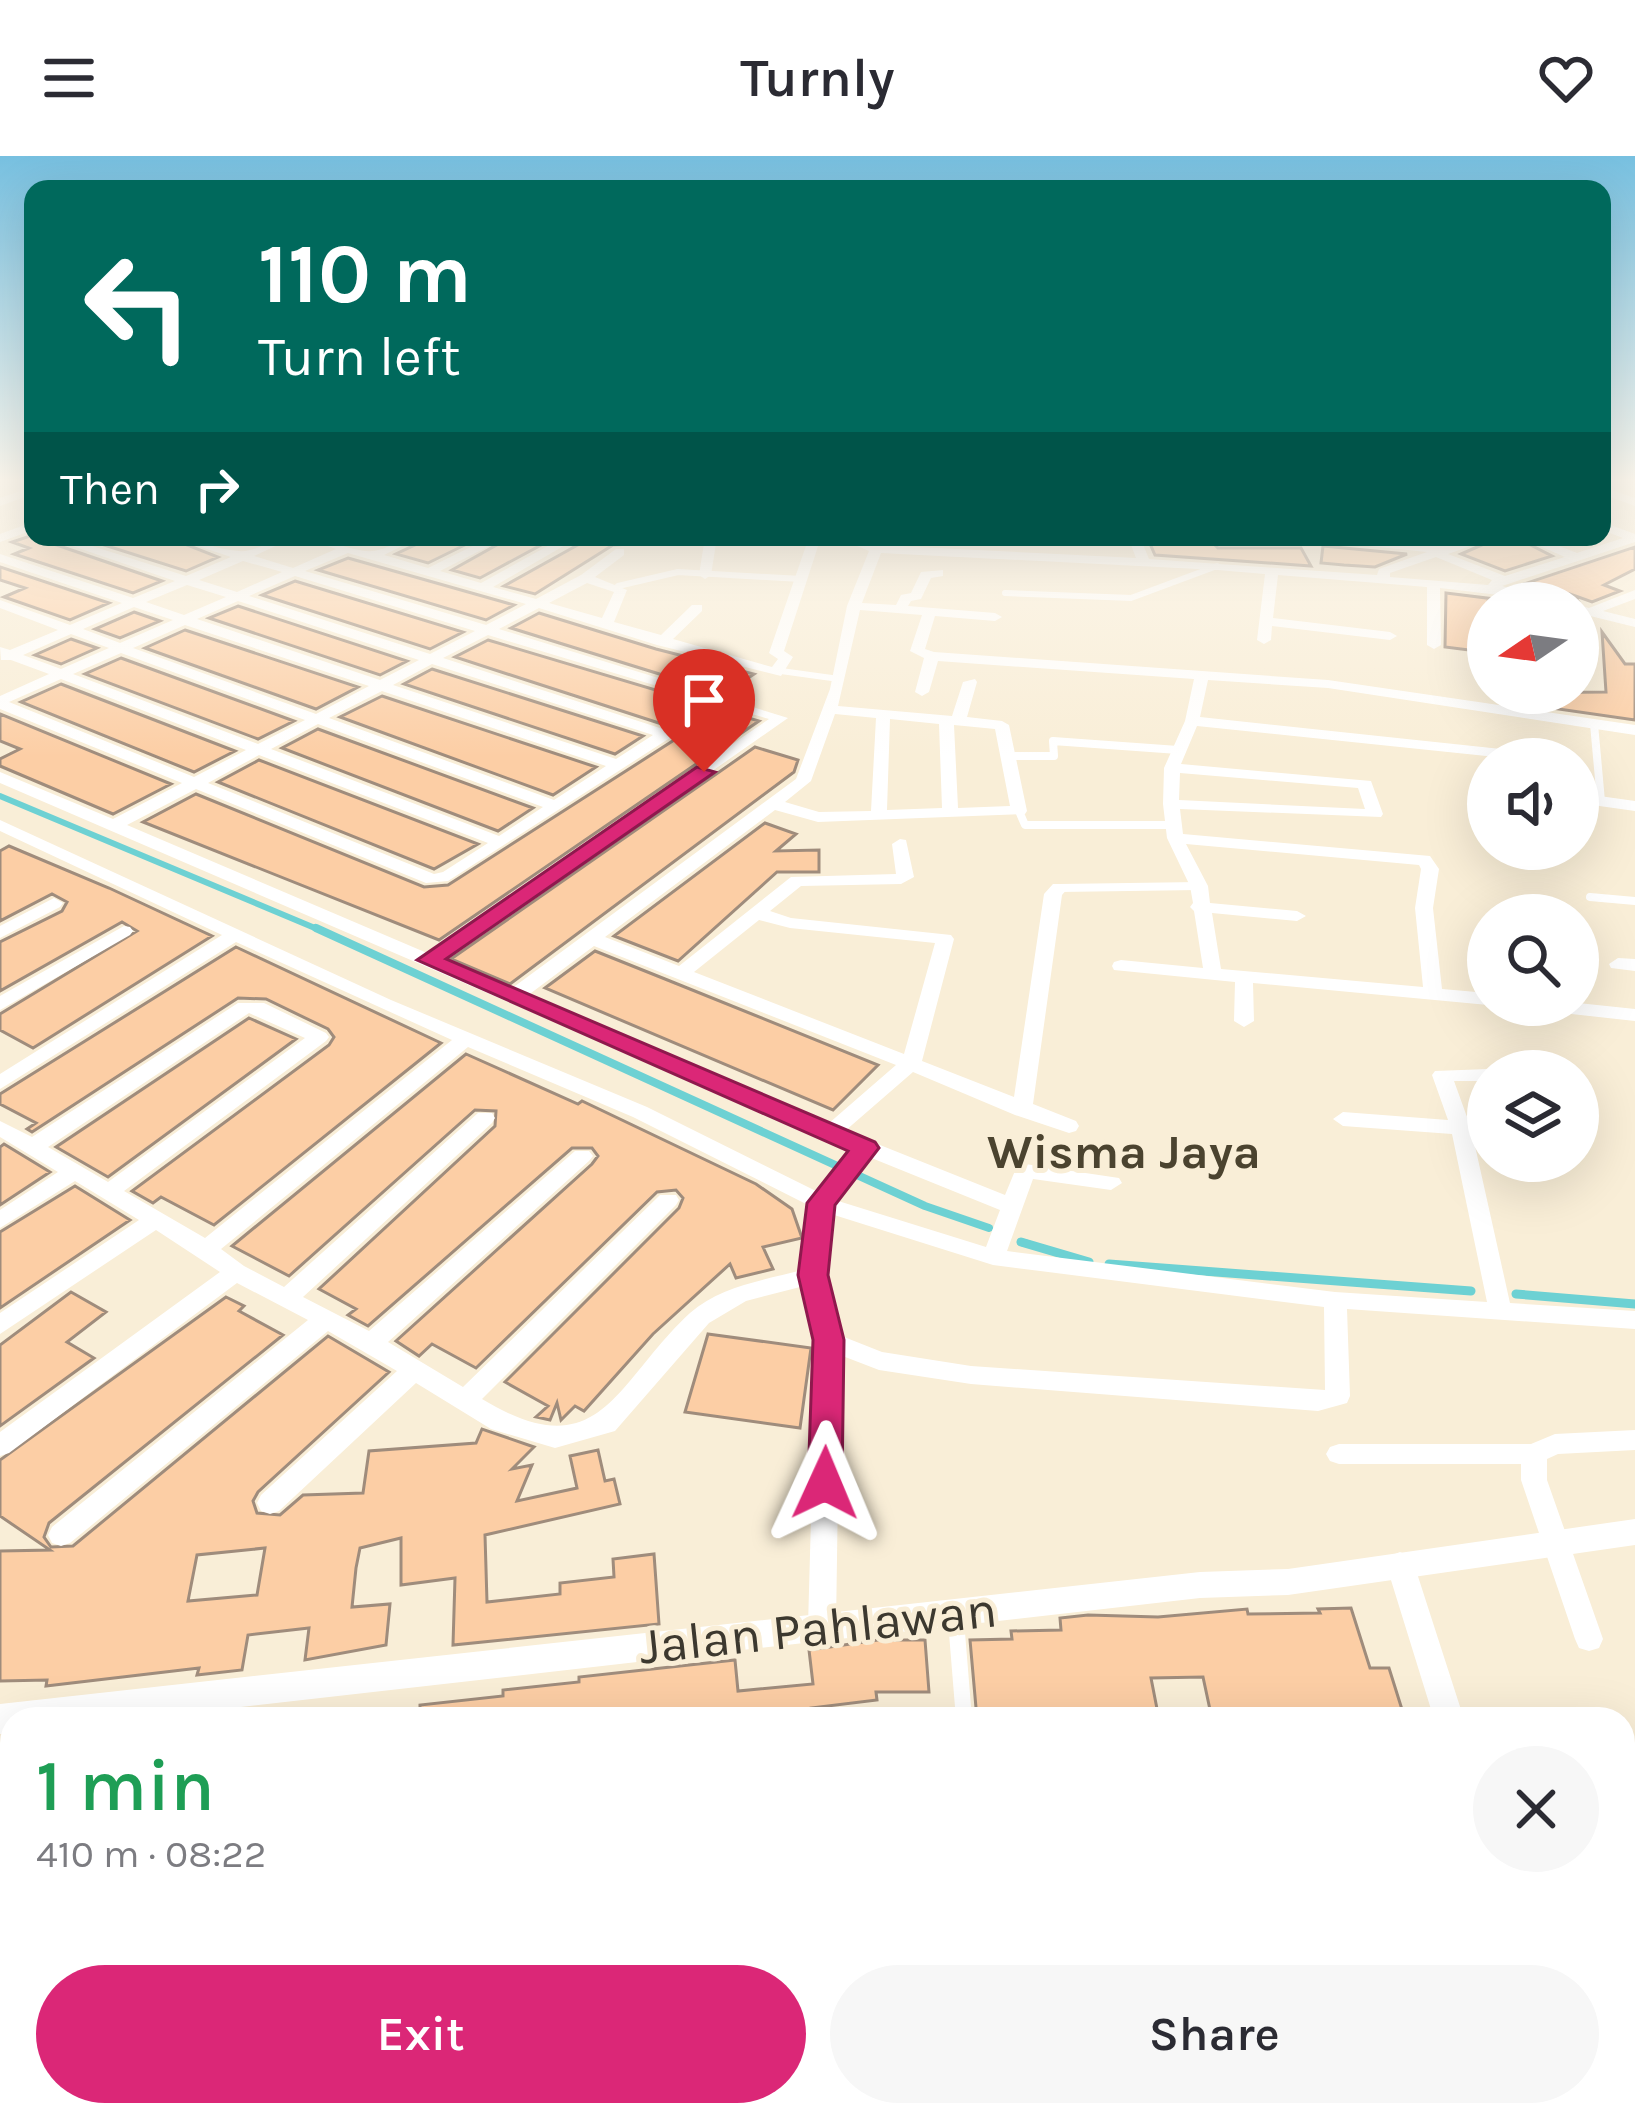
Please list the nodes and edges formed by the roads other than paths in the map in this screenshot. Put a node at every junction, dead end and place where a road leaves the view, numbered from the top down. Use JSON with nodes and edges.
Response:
{"nodes":[{"id":1,"x":1272,"y":572,"type":"edge"},
{"id":2,"x":44,"y":573,"type":"edge"},
{"id":3,"x":163,"y":573,"type":"edge"},
{"id":4,"x":203,"y":573,"type":"edge"},
{"id":5,"x":293,"y":573,"type":"joint"},
{"id":6,"x":427,"y":573,"type":"edge"},
{"id":7,"x":509,"y":573,"type":"edge"},
{"id":8,"x":593,"y":573,"type":"edge"},
{"id":9,"x":803,"y":573,"type":"edge"},
{"id":10,"x":867,"y":573,"type":"edge"},
{"id":11,"x":939,"y":573,"type":"dead end"},
{"id":12,"x":1206,"y":573,"type":"edge"},
{"id":13,"x":1285,"y":573,"type":"edge"},
{"id":14,"x":1323,"y":573,"type":"edge"},
{"id":15,"x":1383,"y":573,"type":"edge"},
{"id":16,"x":705,"y":575,"type":"joint"},
{"id":17,"x":1324,"y":576,"type":"junction"},
{"id":18,"x":586,"y":578,"type":"junction"},
{"id":19,"x":801,"y":579,"type":"junction"},
{"id":20,"x":185,"y":580,"type":"junction"},
{"id":21,"x":1385,"y":581,"type":"junction"},
{"id":22,"x":1433,"y":585,"type":"junction"},
{"id":23,"x":618,"y":586,"type":"junction"},
{"id":24,"x":1467,"y":587,"type":"edge"},
{"id":25,"x":480,"y":589,"type":"junction"},
{"id":26,"x":1005,"y":593,"type":"dead end"},
{"id":27,"x":1635,"y":594,"type":"edge"},
{"id":28,"x":237,"y":596,"type":"junction"},
{"id":29,"x":131,"y":603,"type":"junction"},
{"id":30,"x":0,"y":604,"type":"edge"},
{"id":31,"x":535,"y":605,"type":"junction"},
{"id":32,"x":1599,"y":606,"type":"edge"},
{"id":33,"x":854,"y":607,"type":"junction"},
{"id":34,"x":697,"y":608,"type":"dead end"},
{"id":35,"x":900,"y":610,"type":"junction"},
{"id":36,"x":929,"y":613,"type":"junction"},
{"id":37,"x":1599,"y":615,"type":"edge"},
{"id":38,"x":995,"y":617,"type":"dead end"},
{"id":39,"x":180,"y":620,"type":"junction"},
{"id":40,"x":1268,"y":621,"type":"junction"},
{"id":41,"x":1635,"y":623,"type":"edge"},
{"id":42,"x":605,"y":626,"type":"junction"},
{"id":43,"x":68,"y":629,"type":"junction"},
{"id":44,"x":483,"y":630,"type":"junction"},
{"id":45,"x":1390,"y":636,"type":"dead end"},
{"id":46,"x":1264,"y":640,"type":"dead end"},
{"id":47,"x":662,"y":643,"type":"junction"},
{"id":48,"x":1434,"y":645,"type":"dead end"},
{"id":49,"x":119,"y":648,"type":"junction"},
{"id":50,"x":3,"y":655,"type":"edge"},
{"id":51,"x":932,"y":656,"type":"junction"},
{"id":52,"x":430,"y":657,"type":"junction"},
{"id":53,"x":775,"y":672,"type":"junction"},
{"id":54,"x":60,"y":675,"type":"junction"},
{"id":55,"x":1202,"y":676,"type":"junction"},
{"id":56,"x":839,"y":679,"type":"junction"},
{"id":57,"x":970,"y":682,"type":"dead end"},
{"id":58,"x":378,"y":685,"type":"junction"},
{"id":59,"x":922,"y":692,"type":"dead end"},
{"id":60,"x":0,"y":702,"type":"edge"},
{"id":61,"x":715,"y":702,"type":"junction"},
{"id":62,"x":828,"y":709,"type":"junction"},
{"id":63,"x":884,"y":716,"type":"junction"},
{"id":64,"x":317,"y":717,"type":"junction"},
{"id":65,"x":952,"y":721,"type":"junction"},
{"id":66,"x":1192,"y":721,"type":"junction"},
{"id":67,"x":1594,"y":724,"type":"junction"},
{"id":68,"x":1635,"y":730,"type":"edge"},
{"id":69,"x":667,"y":735,"type":"junction"},
{"id":70,"x":1494,"y":736,"type":"edge"},
{"id":71,"x":256,"y":750,"type":"junction"},
{"id":72,"x":1010,"y":756,"type":"junction"},
{"id":73,"x":1175,"y":759,"type":"junction"},
{"id":74,"x":619,"y":765,"type":"junction"},
{"id":75,"x":0,"y":776,"type":"edge"},
{"id":76,"x":190,"y":785,"type":"junction"},
{"id":77,"x":1601,"y":801,"type":"joint"},
{"id":78,"x":554,"y":805,"type":"junction"},
{"id":79,"x":1171,"y":805,"type":"junction"},
{"id":80,"x":776,"y":806,"type":"junction"},
{"id":81,"x":1635,"y":806,"type":"edge"},
{"id":82,"x":1019,"y":811,"type":"junction"},
{"id":83,"x":950,"y":813,"type":"junction"},
{"id":84,"x":879,"y":815,"type":"junction"},
{"id":85,"x":0,"y":825,"type":"edge"},
{"id":86,"x":116,"y":825,"type":"junction"},
{"id":87,"x":1175,"y":831,"type":"junction"},
{"id":88,"x":499,"y":841,"type":"junction"},
{"id":89,"x":900,"y":844,"type":"dead end"},
{"id":90,"x":1199,"y":886,"type":"junction"},
{"id":91,"x":1059,"y":888,"type":"joint"},
{"id":92,"x":1599,"y":898,"type":"edge"},
{"id":93,"x":1635,"y":902,"type":"edge"},
{"id":94,"x":54,"y":904,"type":"dead end"},
{"id":95,"x":1199,"y":907,"type":"junction"},
{"id":96,"x":756,"y":913,"type":"junction"},
{"id":97,"x":1297,"y":916,"type":"dead end"},
{"id":98,"x":124,"y":931,"type":"dead end"},
{"id":99,"x":0,"y":933,"type":"edge"},
{"id":100,"x":233,"y":936,"type":"junction"},
{"id":101,"x":593,"y":939,"type":"junction"},
{"id":102,"x":429,"y":960,"type":"junction"},
{"id":103,"x":1121,"y":966,"type":"dead end"},
{"id":104,"x":680,"y":974,"type":"junction"},
{"id":105,"x":1213,"y":974,"type":"junction"},
{"id":106,"x":1244,"y":976,"type":"junction"},
{"id":107,"x":1433,"y":993,"type":"junction"},
{"id":108,"x":513,"y":997,"type":"junction"},
{"id":109,"x":1467,"y":997,"type":"edge"},
{"id":110,"x":0,"y":1004,"type":"edge"},
{"id":111,"x":1599,"y":1011,"type":"edge"},
{"id":112,"x":1635,"y":1015,"type":"edge"},
{"id":113,"x":1244,"y":1022,"type":"dead end"},
{"id":114,"x":468,"y":1037,"type":"junction"},
{"id":115,"x":910,"y":1063,"type":"junction"},
{"id":116,"x":6,"y":1072,"type":"edge"},
{"id":117,"x":1467,"y":1075,"type":"edge"},
{"id":118,"x":1022,"y":1110,"type":"junction"},
{"id":119,"x":485,"y":1118,"type":"dead end"},
{"id":120,"x":1343,"y":1119,"type":"dead end"},
{"id":121,"x":1069,"y":1126,"type":"dead end"},
{"id":122,"x":0,"y":1128,"type":"edge"},
{"id":123,"x":1461,"y":1128,"type":"junction"},
{"id":124,"x":833,"y":1131,"type":"junction"},
{"id":125,"x":32,"y":1147,"type":"junction"},
{"id":126,"x":861,"y":1153,"type":"junction"},
{"id":127,"x":582,"y":1156,"type":"dead end"},
{"id":128,"x":74,"y":1171,"type":"junction"},
{"id":129,"x":1111,"y":1183,"type":"dead end"},
{"id":130,"x":108,"y":1192,"type":"junction"},
{"id":131,"x":828,"y":1194,"type":"junction"},
{"id":132,"x":668,"y":1200,"type":"dead end"},
{"id":133,"x":1009,"y":1204,"type":"junction"},
{"id":134,"x":0,"y":1220,"type":"edge"},
{"id":135,"x":155,"y":1220,"type":"junction"},
{"id":136,"x":206,"y":1249,"type":"junction"},
{"id":137,"x":994,"y":1257,"type":"junction"},
{"id":138,"x":236,"y":1272,"type":"junction"},
{"id":139,"x":813,"y":1275,"type":"junction"},
{"id":140,"x":288,"y":1297,"type":"junction"},
{"id":141,"x":1334,"y":1300,"type":"junction"},
{"id":142,"x":1500,"y":1309,"type":"junction"},
{"id":143,"x":326,"y":1319,"type":"junction"},
{"id":144,"x":1635,"y":1320,"type":"edge"},
{"id":145,"x":0,"y":1325,"type":"edge"},
{"id":146,"x":828,"y":1340,"type":"junction"},
{"id":147,"x":371,"y":1343,"type":"junction"},
{"id":148,"x":414,"y":1370,"type":"junction"},
{"id":149,"x":465,"y":1401,"type":"junction"},
{"id":150,"x":1635,"y":1440,"type":"edge"},
{"id":151,"x":0,"y":1447,"type":"edge"},
{"id":152,"x":1339,"y":1454,"type":"dead end"},
{"id":153,"x":1534,"y":1454,"type":"junction"},
{"id":154,"x":270,"y":1503,"type":"dead end"},
{"id":155,"x":1635,"y":1532,"type":"edge"},
{"id":156,"x":62,"y":1535,"type":"dead end"},
{"id":157,"x":1555,"y":1542,"type":"junction"},
{"id":158,"x":1400,"y":1564,"type":"junction"},
{"id":159,"x":956,"y":1612,"type":"junction"},
{"id":160,"x":822,"y":1625,"type":"junction"},
{"id":161,"x":1589,"y":1639,"type":"dead end"},
{"id":162,"x":105,"y":1707,"type":"edge"},
{"id":163,"x":963,"y":1707,"type":"edge"},
{"id":164,"x":1445,"y":1707,"type":"edge"}],
"edges":[{"from":1,"to":40,"type":"street"},
{"from":2,"to":29,"type":"street"},
{"from":3,"to":20,"type":"street"},
{"from":4,"to":20,"type":"street"},
{"from":5,"to":28,"type":"street"},
{"from":5,"to":44,"type":"street"},
{"from":6,"to":25,"type":"street"},
{"from":7,"to":25,"type":"street"},
{"from":8,"to":18,"type":"street"},
{"from":9,"to":19,"type":"street"},
{"from":10,"to":33,"type":"street"},
{"from":11,"to":35,"type":"street"},
{"from":12,"to":26,"type":"lane"},
{"from":13,"to":17,"type":"street"},
{"from":14,"to":17,"type":"street"},
{"from":15,"to":21,"type":"street"},
{"from":16,"to":19,"type":"lane"},
{"from":16,"to":23,"type":"lane"},
{"from":17,"to":21,"type":"street"},
{"from":18,"to":23,"type":"street"},
{"from":18,"to":31,"type":"street"},
{"from":19,"to":53,"type":"street"},
{"from":20,"to":28,"type":"street"},
{"from":20,"to":29,"type":"street"},
{"from":21,"to":22,"type":"street"},
{"from":22,"to":24,"type":"street"},
{"from":22,"to":48,"type":"street"},
{"from":23,"to":42,"type":"street"},
{"from":25,"to":31,"type":"street"},
{"from":27,"to":32,"type":"street"},
{"from":28,"to":39,"type":"street"},
{"from":28,"to":52,"type":"street"},
{"from":29,"to":39,"type":"street"},
{"from":29,"to":43,"type":"street"},
{"from":30,"to":43,"type":"street"},
{"from":31,"to":42,"type":"street"},
{"from":31,"to":44,"type":"street"},
{"from":33,"to":35,"type":"street"},
{"from":33,"to":56,"type":"street"},
{"from":34,"to":47,"type":"street"},
{"from":35,"to":36,"type":"street"},
{"from":36,"to":38,"type":"street"},
{"from":36,"to":51,"type":"street"},
{"from":37,"to":41,"type":"street"},
{"from":39,"to":49,"type":"street"},
{"from":39,"to":58,"type":"street"},
{"from":40,"to":45,"type":"street"},
{"from":40,"to":46,"type":"street"},
{"from":42,"to":47,"type":"street"},
{"from":43,"to":49,"type":"street"},
{"from":43,"to":50,"type":"street"},
{"from":44,"to":52,"type":"street"},
{"from":44,"to":61,"type":"street"},
{"from":47,"to":53,"type":"street"},
{"from":49,"to":54,"type":"street"},
{"from":49,"to":64,"type":"street"},
{"from":50,"to":54,"type":"street"},
{"from":51,"to":55,"type":"street"},
{"from":51,"to":59,"type":"street"},
{"from":52,"to":58,"type":"street"},
{"from":52,"to":69,"type":"street"},
{"from":53,"to":56,"type":"lane"},
{"from":54,"to":60,"type":"street"},
{"from":54,"to":71,"type":"street"},
{"from":55,"to":66,"type":"street"},
{"from":55,"to":70,"type":"street"},
{"from":56,"to":62,"type":"street"},
{"from":57,"to":65,"type":"street"},
{"from":58,"to":64,"type":"street"},
{"from":58,"to":74,"type":"street"},
{"from":60,"to":76,"type":"street"},
{"from":61,"to":69,"type":"street"},
{"from":61,"to":102,"type":"street"},
{"from":62,"to":63,"type":"street"},
{"from":62,"to":80,"type":"street"},
{"from":63,"to":65,"type":"street"},
{"from":63,"to":84,"type":"street"},
{"from":64,"to":71,"type":"street"},
{"from":64,"to":78,"type":"street"},
{"from":65,"to":72,"type":"street"},
{"from":65,"to":83,"type":"street"},
{"from":66,"to":70,"type":"street"},
{"from":66,"to":73,"type":"street"},
{"from":67,"to":68,"type":"street"},
{"from":67,"to":70,"type":"street"},
{"from":67,"to":77,"type":"lane"},
{"from":69,"to":74,"type":"street"},
{"from":71,"to":76,"type":"street"},
{"from":71,"to":88,"type":"street"},
{"from":72,"to":73,"type":"lane"},
{"from":72,"to":82,"type":"street"},
{"from":73,"to":79,"type":"street"},
{"from":73,"to":79,"type":"street"},
{"from":74,"to":78,"type":"street"},
{"from":75,"to":86,"type":"street"},
{"from":76,"to":86,"type":"street"},
{"from":76,"to":88,"type":"street"},
{"from":77,"to":81,"type":"street"},
{"from":78,"to":88,"type":"street"},
{"from":79,"to":87,"type":"street"},
{"from":80,"to":84,"type":"street"},
{"from":80,"to":101,"type":"street"},
{"from":82,"to":83,"type":"street"},
{"from":82,"to":87,"type":"lane"},
{"from":83,"to":84,"type":"street"},
{"from":85,"to":100,"type":"street"},
{"from":86,"to":102,"type":"street"},
{"from":87,"to":90,"type":"street"},
{"from":87,"to":107,"type":"street"},
{"from":89,"to":96,"type":"street"},
{"from":90,"to":91,"type":"lane"},
{"from":90,"to":95,"type":"street"},
{"from":91,"to":118,"type":"street"},
{"from":92,"to":93,"type":"lane"},
{"from":94,"to":99,"type":"street"},
{"from":95,"to":97,"type":"street"},
{"from":95,"to":105,"type":"street"},
{"from":96,"to":104,"type":"street"},
{"from":96,"to":115,"type":"street"},
{"from":98,"to":110,"type":"street"},
{"from":100,"to":114,"type":"street"},
{"from":100,"to":116,"type":"street"},
{"from":101,"to":104,"type":"street"},
{"from":101,"to":108,"type":"street"},
{"from":102,"to":108,"type":"street"},
{"from":103,"to":105,"type":"street"},
{"from":104,"to":115,"type":"street"},
{"from":105,"to":106,"type":"street"},
{"from":106,"to":107,"type":"street"},
{"from":106,"to":113,"type":"street"},
{"from":107,"to":109,"type":"street"},
{"from":108,"to":124,"type":"street"},
{"from":111,"to":112,"type":"street"},
{"from":114,"to":131,"type":"street"},
{"from":114,"to":136,"type":"street"},
{"from":115,"to":118,"type":"street"},
{"from":115,"to":124,"type":"street"},
{"from":117,"to":123,"type":"street"},
{"from":118,"to":121,"type":"street"},
{"from":119,"to":140,"type":"street"},
{"from":120,"to":123,"type":"street"},
{"from":122,"to":125,"type":"street"},
{"from":123,"to":142,"type":"street"},
{"from":124,"to":126,"type":"street"},
{"from":125,"to":128,"type":"street"},
{"from":125,"to":130,"type":"street"},
{"from":126,"to":131,"type":"street"},
{"from":126,"to":133,"type":"street"},
{"from":127,"to":147,"type":"street"},
{"from":128,"to":130,"type":"street"},
{"from":128,"to":134,"type":"street"},
{"from":129,"to":133,"type":"street"},
{"from":130,"to":135,"type":"street"},
{"from":131,"to":137,"type":"street"},
{"from":131,"to":139,"type":"street"},
{"from":132,"to":149,"type":"street"},
{"from":133,"to":137,"type":"street"},
{"from":135,"to":136,"type":"street"},
{"from":135,"to":145,"type":"street"},
{"from":136,"to":138,"type":"street"},
{"from":137,"to":141,"type":"street"},
{"from":138,"to":140,"type":"street"},
{"from":138,"to":151,"type":"street"},
{"from":139,"to":146,"type":"street"},
{"from":139,"to":149,"type":"street"},
{"from":140,"to":143,"type":"street"},
{"from":141,"to":142,"type":"street"},
{"from":141,"to":146,"type":"street"},
{"from":142,"to":144,"type":"street"},
{"from":143,"to":147,"type":"street"},
{"from":143,"to":156,"type":"street"},
{"from":146,"to":160,"type":"street"},
{"from":147,"to":148,"type":"street"},
{"from":148,"to":149,"type":"street"},
{"from":148,"to":154,"type":"street"},
{"from":150,"to":153,"type":"street"},
{"from":152,"to":153,"type":"street"},
{"from":153,"to":157,"type":"street"},
{"from":155,"to":157,"type":"street","name":"Jalan Pahlawan"},
{"from":157,"to":158,"type":"street","name":"Jalan Pahlawan"},
{"from":157,"to":161,"type":"street"},
{"from":158,"to":159,"type":"street","name":"Jalan Pahlawan"},
{"from":158,"to":164,"type":"street"},
{"from":159,"to":160,"type":"street","name":"Jalan Pahlawan"},
{"from":159,"to":163,"type":"lane"},
{"from":160,"to":162,"type":"street","name":"Jalan Pahlawan"}]}
